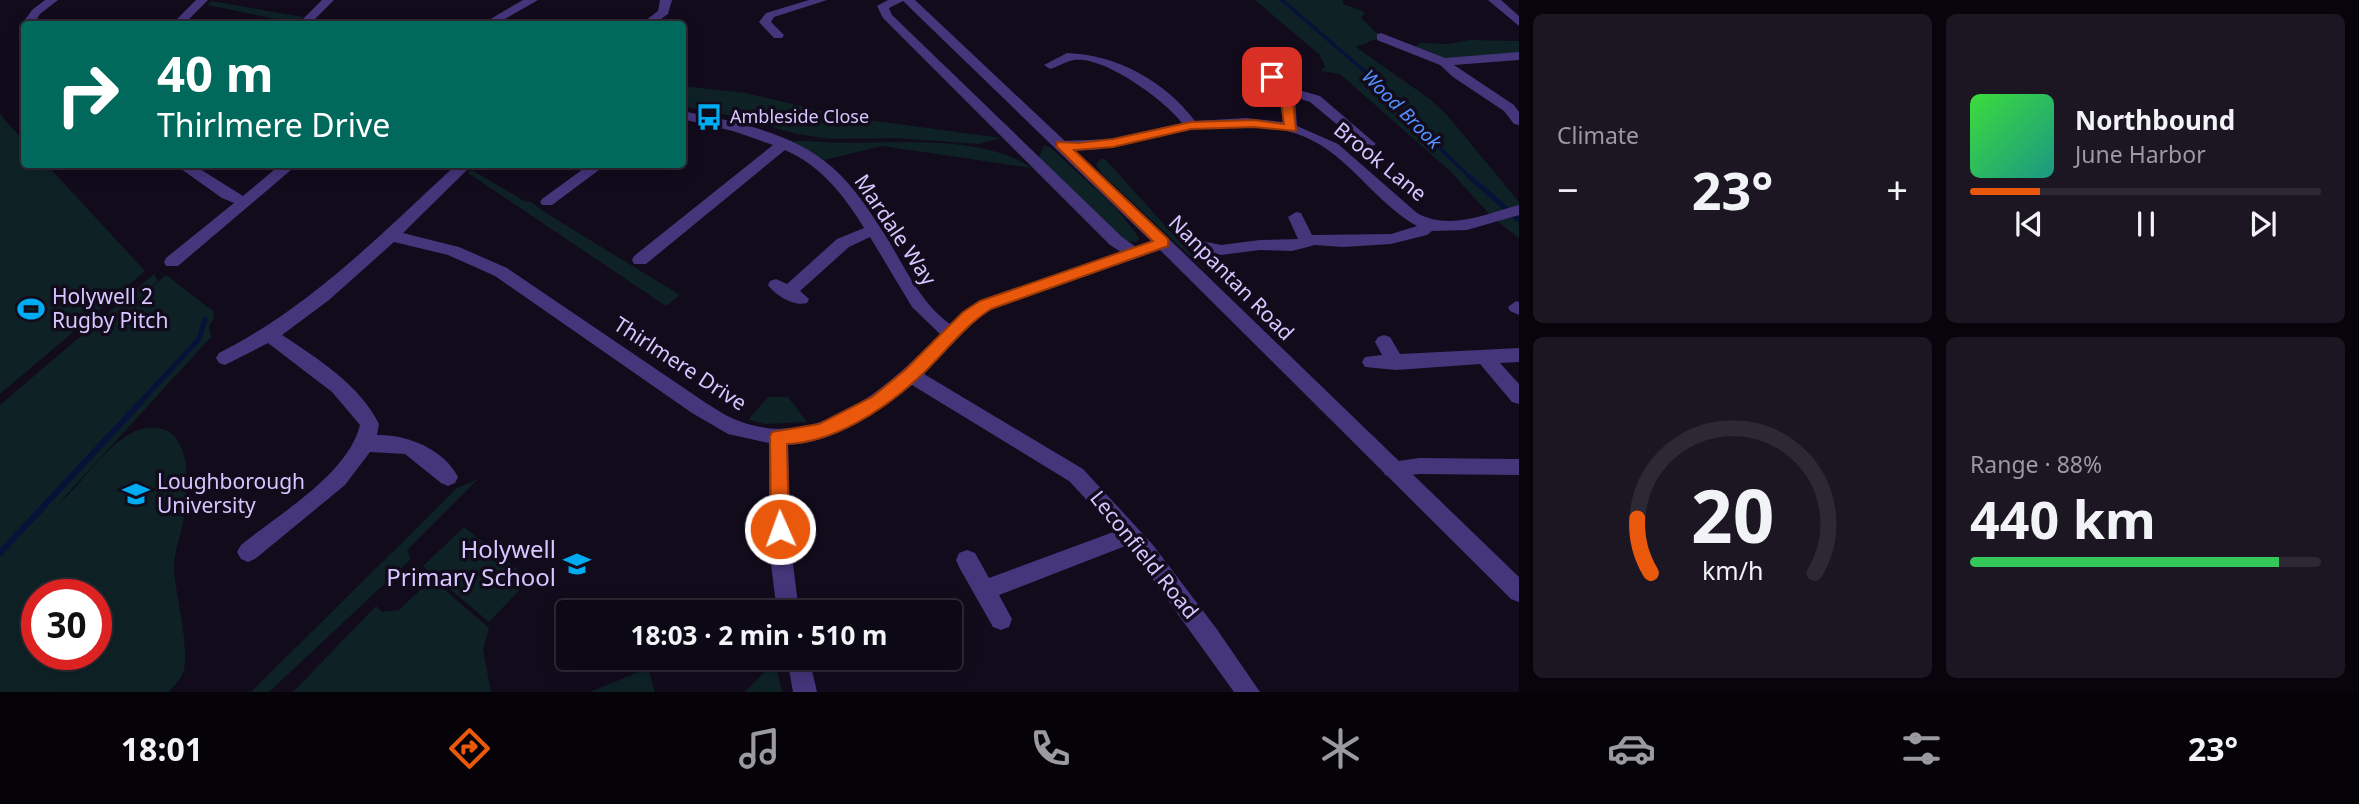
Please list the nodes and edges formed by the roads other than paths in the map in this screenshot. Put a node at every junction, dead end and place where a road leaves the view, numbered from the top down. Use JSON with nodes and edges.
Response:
{"nodes":[{"id":1,"x":52,"y":0,"type":"edge"},
{"id":2,"x":186,"y":0,"type":"edge"},
{"id":3,"x":202,"y":0,"type":"edge"},
{"id":4,"x":328,"y":0,"type":"edge"},
{"id":5,"x":666,"y":0,"type":"edge"},
{"id":6,"x":821,"y":0,"type":"edge"},
{"id":7,"x":899,"y":0,"type":"edge"},
{"id":8,"x":908,"y":0,"type":"edge"},
{"id":9,"x":1494,"y":0,"type":"edge"},
{"id":10,"x":528,"y":1,"type":"edge"},
{"id":11,"x":30,"y":21,"type":"edge"},
{"id":12,"x":181,"y":21,"type":"edge"},
{"id":13,"x":307,"y":21,"type":"edge"},
{"id":14,"x":493,"y":21,"type":"edge"},
{"id":15,"x":651,"y":21,"type":"edge"},
{"id":16,"x":1519,"y":22,"type":"edge"},
{"id":17,"x":778,"y":35,"type":"dead end"},
{"id":18,"x":1381,"y":37,"type":"dead end"},
{"id":19,"x":1519,"y":56,"type":"edge"},
{"id":20,"x":1444,"y":62,"type":"junction"},
{"id":21,"x":1049,"y":65,"type":"dead end"},
{"id":22,"x":1272,"y":77,"type":"dead end"},
{"id":23,"x":1290,"y":92,"type":"junction"},
{"id":24,"x":686,"y":116,"type":"edge"},
{"id":25,"x":1519,"y":121,"type":"edge"},
{"id":26,"x":1191,"y":125,"type":"junction"},
{"id":27,"x":1291,"y":128,"type":"junction"},
{"id":28,"x":1131,"y":140,"type":"junction"},
{"id":29,"x":1358,"y":141,"type":"dead end"},
{"id":30,"x":782,"y":145,"type":"junction"},
{"id":31,"x":1061,"y":145,"type":"junction"},
{"id":32,"x":187,"y":168,"type":"edge"},
{"id":33,"x":285,"y":168,"type":"edge"},
{"id":34,"x":462,"y":168,"type":"edge"},
{"id":35,"x":594,"y":168,"type":"edge"},
{"id":36,"x":1089,"y":172,"type":"junction"},
{"id":37,"x":547,"y":201,"type":"dead end"},
{"id":38,"x":246,"y":202,"type":"junction"},
{"id":39,"x":1512,"y":212,"type":"edge"},
{"id":40,"x":1296,"y":216,"type":"dead end"},
{"id":41,"x":1429,"y":225,"type":"junction"},
{"id":42,"x":873,"y":230,"type":"junction"},
{"id":43,"x":393,"y":236,"type":"junction"},
{"id":44,"x":1307,"y":241,"type":"junction"},
{"id":45,"x":1163,"y":243,"type":"junction"},
{"id":46,"x":1198,"y":245,"type":"dead end"},
{"id":47,"x":1136,"y":254,"type":"junction"},
{"id":48,"x":640,"y":260,"type":"dead end"},
{"id":49,"x":172,"y":262,"type":"dead end"},
{"id":50,"x":789,"y":292,"type":"dead end"},
{"id":51,"x":951,"y":333,"type":"junction"},
{"id":52,"x":269,"y":334,"type":"junction"},
{"id":53,"x":1384,"y":342,"type":"dead end"},
{"id":54,"x":1519,"y":355,"type":"edge"},
{"id":55,"x":1485,"y":357,"type":"junction"},
{"id":56,"x":225,"y":358,"type":"dead end"},
{"id":57,"x":1371,"y":362,"type":"dead end"},
{"id":58,"x":1395,"y":363,"type":"junction"},
{"id":59,"x":911,"y":375,"type":"junction"},
{"id":60,"x":1519,"y":397,"type":"edge"},
{"id":61,"x":778,"y":437,"type":"junction"},
{"id":62,"x":365,"y":444,"type":"junction"},
{"id":63,"x":1519,"y":467,"type":"edge"},
{"id":64,"x":1392,"y":469,"type":"junction"},
{"id":65,"x":448,"y":477,"type":"dead end"},
{"id":66,"x":1130,"y":535,"type":"junction"},
{"id":67,"x":261,"y":546,"type":"dead end"},
{"id":68,"x":967,"y":560,"type":"dead end"},
{"id":69,"x":986,"y":590,"type":"junction"},
{"id":70,"x":1519,"y":592,"type":"edge"},
{"id":71,"x":786,"y":600,"type":"edge"},
{"id":72,"x":1001,"y":619,"type":"dead end"},
{"id":73,"x":800,"y":670,"type":"edge"},
{"id":74,"x":805,"y":692,"type":"edge"},
{"id":75,"x":1248,"y":692,"type":"edge"}],
"edges":[{"from":1,"to":11,"type":"street"},
{"from":2,"to":3,"type":"street"},
{"from":3,"to":12,"type":"street"},
{"from":4,"to":13,"type":"street"},
{"from":5,"to":15,"type":"street"},
{"from":6,"to":17,"type":"street"},
{"from":7,"to":47,"type":"street"},
{"from":8,"to":31,"type":"street","name":"Nanpantan Road"},
{"from":9,"to":16,"type":"street"},
{"from":10,"to":14,"type":"street"},
{"from":18,"to":20,"type":"street"},
{"from":19,"to":20,"type":"street"},
{"from":20,"to":25,"type":"street"},
{"from":21,"to":26,"type":"street"},
{"from":22,"to":23,"type":"street"},
{"from":23,"to":27,"type":"street"},
{"from":23,"to":29,"type":"street"},
{"from":24,"to":30,"type":"street","name":"Mardale Way"},
{"from":26,"to":27,"type":"street","name":"Brook Lane"},
{"from":26,"to":28,"type":"street","name":"Brook Lane"},
{"from":27,"to":41,"type":"street","name":"Brook Lane"},
{"from":28,"to":31,"type":"street","name":"Brook Lane"},
{"from":28,"to":36,"type":"street","name":"Brook Lane"},
{"from":30,"to":42,"type":"street","name":"Mardale Way"},
{"from":30,"to":48,"type":"street"},
{"from":31,"to":36,"type":"street","name":"Nanpantan Road"},
{"from":32,"to":38,"type":"street"},
{"from":33,"to":38,"type":"street"},
{"from":34,"to":43,"type":"street"},
{"from":35,"to":37,"type":"street"},
{"from":36,"to":45,"type":"street","name":"Nanpantan Road"},
{"from":38,"to":49,"type":"street"},
{"from":39,"to":41,"type":"street","name":"Brook Lane"},
{"from":40,"to":44,"type":"street"},
{"from":41,"to":44,"type":"street"},
{"from":42,"to":50,"type":"street"},
{"from":42,"to":51,"type":"street","name":"Mardale Way"},
{"from":43,"to":52,"type":"street"},
{"from":43,"to":61,"type":"street","name":"Thirlmere Drive"},
{"from":44,"to":46,"type":"street"},
{"from":45,"to":47,"type":"street","name":"Thirlmere Drive"},
{"from":45,"to":64,"type":"street","name":"Nanpantan Road"},
{"from":47,"to":51,"type":"street","name":"Thirlmere Drive"},
{"from":51,"to":59,"type":"street","name":"Thirlmere Drive"},
{"from":52,"to":56,"type":"street"},
{"from":52,"to":62,"type":"street"},
{"from":53,"to":58,"type":"street"},
{"from":54,"to":55,"type":"street"},
{"from":55,"to":58,"type":"street"},
{"from":55,"to":60,"type":"street"},
{"from":57,"to":58,"type":"street"},
{"from":59,"to":61,"type":"street","name":"Thirlmere Drive"},
{"from":59,"to":66,"type":"street","name":"Leconfield Road"},
{"from":61,"to":71,"type":"street"},
{"from":62,"to":65,"type":"street"},
{"from":62,"to":67,"type":"street"},
{"from":63,"to":64,"type":"street"},
{"from":64,"to":70,"type":"street","name":"Nanpantan Road"},
{"from":66,"to":69,"type":"street"},
{"from":66,"to":75,"type":"street","name":"Leconfield Road"},
{"from":68,"to":69,"type":"street"},
{"from":69,"to":72,"type":"street"},
{"from":73,"to":74,"type":"street"}]}
